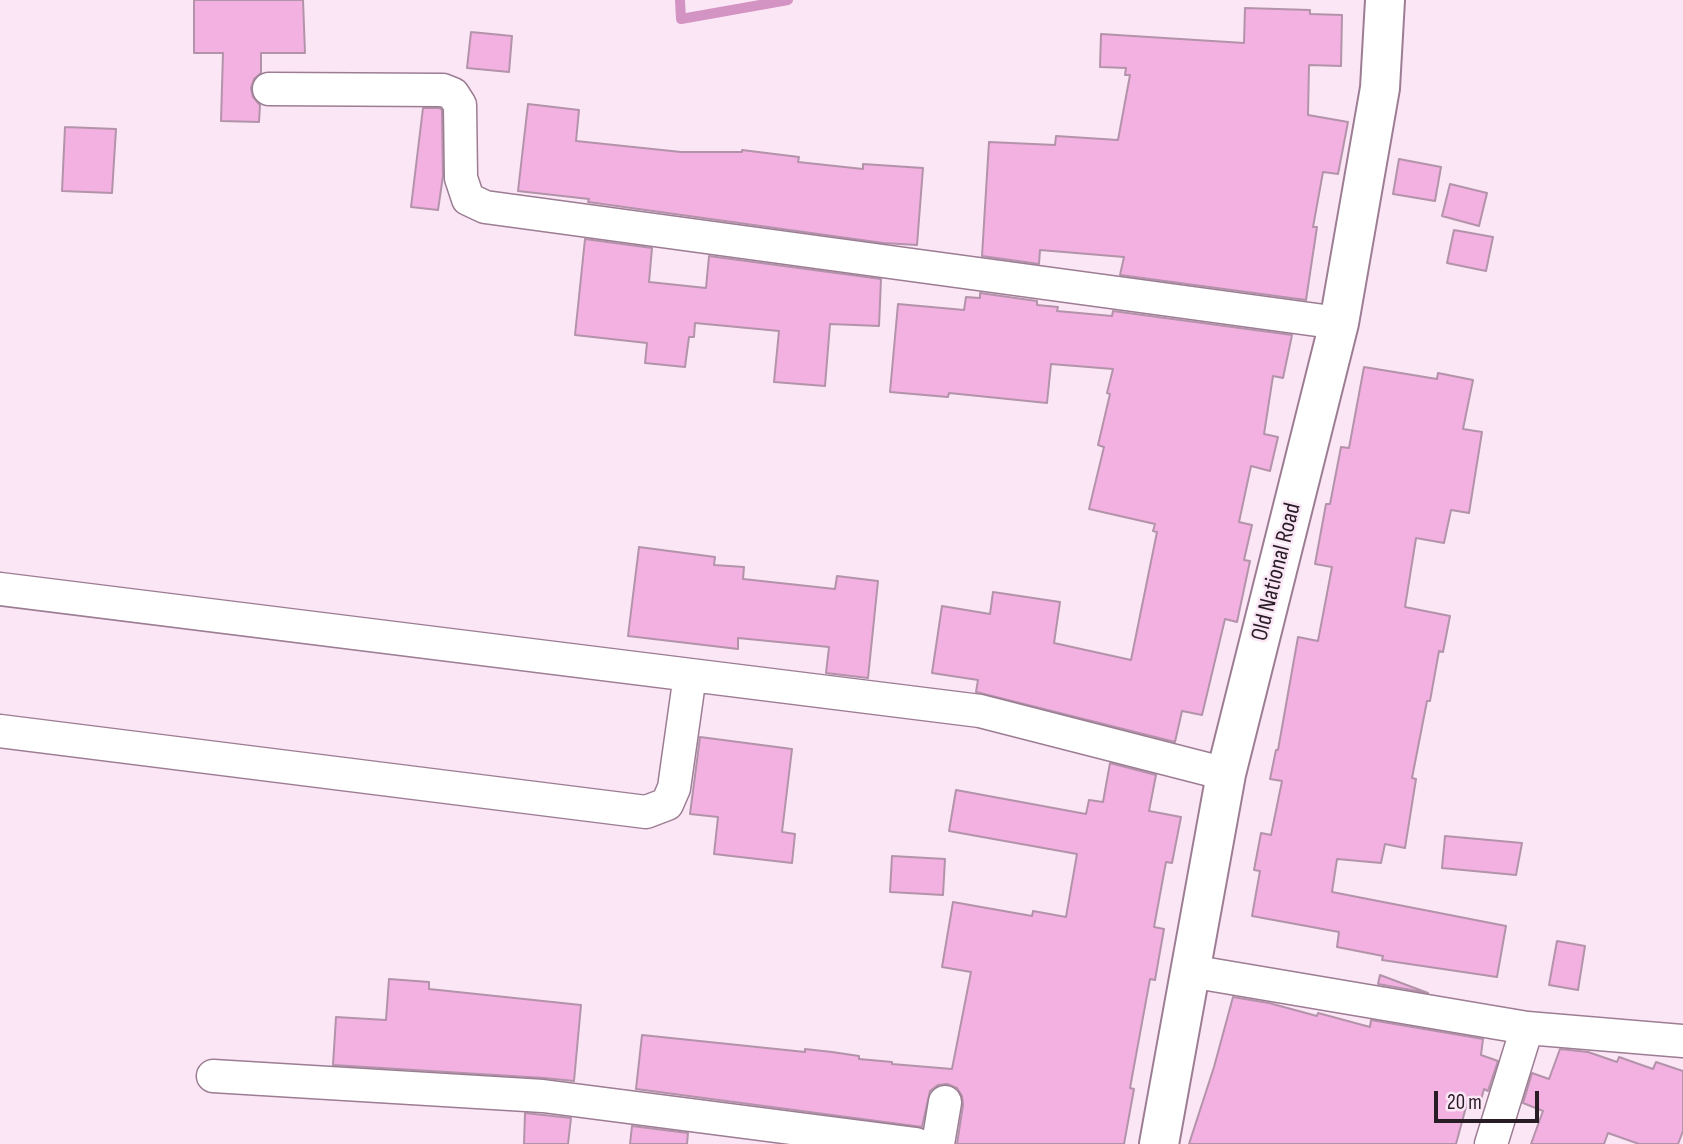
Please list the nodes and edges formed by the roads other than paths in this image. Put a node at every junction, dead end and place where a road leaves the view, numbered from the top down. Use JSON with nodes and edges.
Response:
{"nodes":[{"id":1,"x":1384,"y":9,"type":"edge"},
{"id":2,"x":269,"y":89,"type":"dead end"},
{"id":3,"x":1339,"y":323,"type":"junction"},
{"id":4,"x":0,"y":589,"type":"edge"},
{"id":5,"x":690,"y":675,"type":"junction"},
{"id":6,"x":0,"y":731,"type":"edge"},
{"id":7,"x":1226,"y":774,"type":"junction"},
{"id":8,"x":1190,"y":971,"type":"junction"},
{"id":9,"x":1527,"y":1028,"type":"junction"},
{"id":10,"x":1683,"y":1041,"type":"edge"},
{"id":11,"x":213,"y":1076,"type":"dead end"},
{"id":12,"x":945,"y":1101,"type":"dead end"},
{"id":13,"x":916,"y":1144,"type":"edge"},
{"id":14,"x":938,"y":1144,"type":"edge"},
{"id":15,"x":1159,"y":1144,"type":"edge"},
{"id":16,"x":1491,"y":1144,"type":"edge"}],
"edges":[{"from":1,"to":3,"type":"main road","name":"Old National Road"},
{"from":2,"to":3,"type":"street"},
{"from":3,"to":7,"type":"main road","name":"Old National Road"},
{"from":4,"to":5,"type":"street"},
{"from":5,"to":6,"type":"street"},
{"from":5,"to":7,"type":"street"},
{"from":7,"to":8,"type":"main road","name":"Old National Road"},
{"from":8,"to":9,"type":"street"},
{"from":8,"to":15,"type":"main road","name":"Old National Road"},
{"from":9,"to":10,"type":"street"},
{"from":9,"to":16,"type":"street"},
{"from":11,"to":13,"type":"street"},
{"from":12,"to":14,"type":"street"}]}
